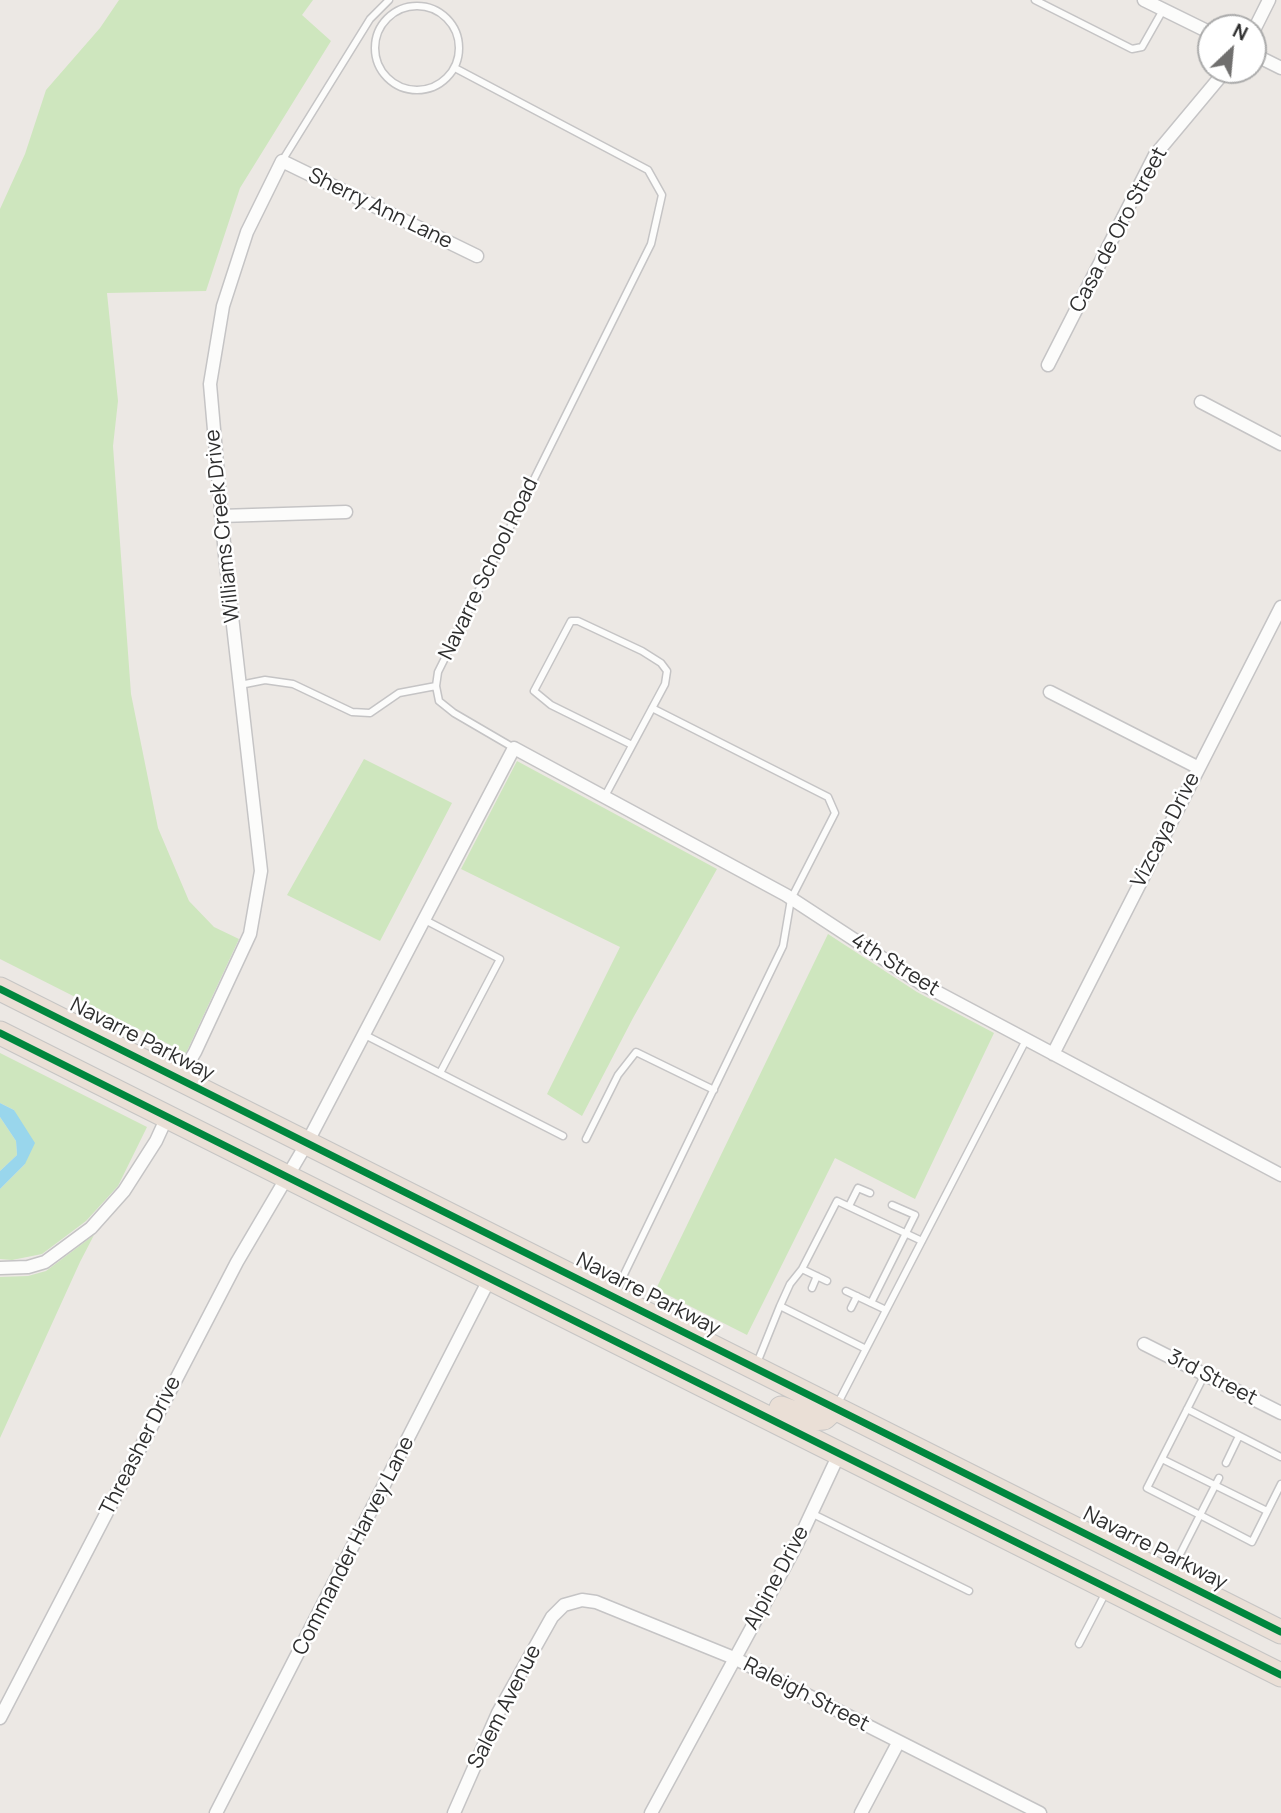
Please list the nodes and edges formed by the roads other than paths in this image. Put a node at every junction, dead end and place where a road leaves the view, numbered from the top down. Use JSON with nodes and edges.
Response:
{"nodes":[{"id":1,"x":388,"y":0,"type":"edge"},
{"id":2,"x":1035,"y":0,"type":"edge"},
{"id":3,"x":1144,"y":0,"type":"edge"},
{"id":4,"x":1163,"y":10,"type":"junction"},
{"id":5,"x":370,"y":19,"type":"junction"},
{"id":6,"x":380,"y":26,"type":"junction"},
{"id":7,"x":1197,"y":26,"type":"edge"},
{"id":8,"x":455,"y":68,"type":"junction"},
{"id":9,"x":1214,"y":84,"type":"edge"},
{"id":10,"x":282,"y":162,"type":"junction"},
{"id":11,"x":477,"y":256,"type":"dead end"},
{"id":12,"x":1048,"y":365,"type":"dead end"},
{"id":13,"x":1200,"y":402,"type":"dead end"},
{"id":14,"x":1281,"y":444,"type":"edge"},
{"id":15,"x":346,"y":512,"type":"dead end"},
{"id":16,"x":221,"y":516,"type":"junction"},
{"id":17,"x":1281,"y":607,"type":"edge"},
{"id":18,"x":240,"y":685,"type":"junction"},
{"id":19,"x":436,"y":685,"type":"junction"},
{"id":20,"x":1050,"y":692,"type":"dead end"},
{"id":21,"x":652,"y":708,"type":"junction"},
{"id":22,"x":632,"y":745,"type":"junction"},
{"id":23,"x":514,"y":748,"type":"junction"},
{"id":24,"x":1197,"y":767,"type":"junction"},
{"id":25,"x":604,"y":798,"type":"junction"},
{"id":26,"x":791,"y":899,"type":"junction"},
{"id":27,"x":425,"y":920,"type":"junction"},
{"id":28,"x":0,"y":989,"type":"edge"},
{"id":29,"x":0,"y":1033,"type":"edge"},
{"id":30,"x":365,"y":1035,"type":"junction"},
{"id":31,"x":1026,"y":1040,"type":"junction"},
{"id":32,"x":1053,"y":1054,"type":"junction"},
{"id":33,"x":440,"y":1073,"type":"junction"},
{"id":34,"x":179,"y":1079,"type":"junction"},
{"id":35,"x":714,"y":1090,"type":"junction"},
{"id":36,"x":167,"y":1117,"type":"junction"},
{"id":37,"x":563,"y":1136,"type":"dead end"},
{"id":38,"x":586,"y":1139,"type":"dead end"},
{"id":39,"x":307,"y":1143,"type":"junction"},
{"id":40,"x":1281,"y":1175,"type":"edge"},
{"id":41,"x":288,"y":1177,"type":"junction"},
{"id":42,"x":870,"y":1193,"type":"dead end"},
{"id":43,"x":892,"y":1205,"type":"dead end"},
{"id":44,"x":849,"y":1206,"type":"junction"},
{"id":45,"x":906,"y":1234,"type":"junction"},
{"id":46,"x":922,"y":1241,"type":"junction"},
{"id":47,"x":0,"y":1268,"type":"edge"},
{"id":48,"x":802,"y":1269,"type":"junction"},
{"id":49,"x":817,"y":1276,"type":"junction"},
{"id":50,"x":490,"y":1278,"type":"junction"},
{"id":51,"x":827,"y":1281,"type":"dead end"},
{"id":52,"x":812,"y":1288,"type":"dead end"},
{"id":53,"x":846,"y":1291,"type":"dead end"},
{"id":54,"x":857,"y":1296,"type":"junction"},
{"id":55,"x":613,"y":1297,"type":"junction"},
{"id":56,"x":871,"y":1303,"type":"junction"},
{"id":57,"x":780,"y":1306,"type":"junction"},
{"id":58,"x":851,"y":1308,"type":"dead end"},
{"id":59,"x":886,"y":1310,"type":"junction"},
{"id":60,"x":599,"y":1332,"type":"junction"},
{"id":61,"x":1144,"y":1344,"type":"dead end"},
{"id":62,"x":866,"y":1349,"type":"junction"},
{"id":63,"x":755,"y":1367,"type":"junction"},
{"id":64,"x":1205,"y":1374,"type":"junction"},
{"id":65,"x":835,"y":1408,"type":"junction"},
{"id":66,"x":1187,"y":1409,"type":"junction"},
{"id":67,"x":1281,"y":1413,"type":"edge"},
{"id":68,"x":1239,"y":1436,"type":"junction"},
{"id":69,"x":840,"y":1452,"type":"junction"},
{"id":70,"x":1281,"y":1457,"type":"edge"},
{"id":71,"x":1162,"y":1459,"type":"junction"},
{"id":72,"x":1226,"y":1463,"type":"dead end"},
{"id":73,"x":1219,"y":1478,"type":"dead end"},
{"id":74,"x":1281,"y":1484,"type":"edge"},
{"id":75,"x":1215,"y":1485,"type":"junction"},
{"id":76,"x":1267,"y":1511,"type":"junction"},
{"id":77,"x":811,"y":1513,"type":"junction"},
{"id":78,"x":1200,"y":1515,"type":"junction"},
{"id":79,"x":1077,"y":1529,"type":"junction"},
{"id":80,"x":1169,"y":1576,"type":"junction"},
{"id":81,"x":1108,"y":1588,"type":"junction"},
{"id":82,"x":969,"y":1591,"type":"dead end"},
{"id":83,"x":564,"y":1605,"type":"joint"},
{"id":84,"x":1281,"y":1632,"type":"edge"},
{"id":85,"x":1079,"y":1644,"type":"dead end"},
{"id":86,"x":734,"y":1658,"type":"junction"},
{"id":87,"x":1281,"y":1675,"type":"edge"},
{"id":88,"x":0,"y":1718,"type":"edge"},
{"id":89,"x":898,"y":1743,"type":"junction"},
{"id":90,"x":216,"y":1813,"type":"edge"},
{"id":91,"x":454,"y":1813,"type":"edge"},
{"id":92,"x":651,"y":1813,"type":"edge"},
{"id":93,"x":860,"y":1813,"type":"edge"},
{"id":94,"x":1040,"y":1813,"type":"edge"}],
"edges":[{"from":1,"to":5,"type":"lane","name":"Williams Creek Drive"},
{"from":2,"to":4,"type":"lane"},
{"from":3,"to":4,"type":"street"},
{"from":4,"to":7,"type":"street"},
{"from":5,"to":6,"type":"lane"},
{"from":5,"to":10,"type":"lane","name":"Williams Creek Drive"},
{"from":6,"to":8,"type":"lane"},
{"from":6,"to":8,"type":"lane"},
{"from":8,"to":19,"type":"lane","name":"Navarre School Road"},
{"from":9,"to":12,"type":"street","name":"Casa de Oro Street"},
{"from":10,"to":11,"type":"street","name":"Sherry Ann Lane"},
{"from":10,"to":16,"type":"street","name":"Williams Creek Drive"},
{"from":13,"to":14,"type":"street"},
{"from":15,"to":16,"type":"street"},
{"from":16,"to":18,"type":"street","name":"Williams Creek Drive"},
{"from":17,"to":24,"type":"street","name":"Vizcaya Drive"},
{"from":18,"to":19,"type":"lane"},
{"from":18,"to":34,"type":"street","name":"Williams Creek Drive"},
{"from":19,"to":23,"type":"lane","name":"Navarre School Road"},
{"from":20,"to":24,"type":"street"},
{"from":21,"to":22,"type":"lane"},
{"from":21,"to":22,"type":"lane"},
{"from":21,"to":26,"type":"lane"},
{"from":22,"to":25,"type":"lane"},
{"from":23,"to":25,"type":"street","name":"4th Street"},
{"from":23,"to":27,"type":"street"},
{"from":24,"to":32,"type":"street","name":"Vizcaya Drive"},
{"from":25,"to":26,"type":"street","name":"4th Street"},
{"from":26,"to":31,"type":"street","name":"4th Street"},
{"from":26,"to":35,"type":"lane"},
{"from":27,"to":30,"type":"street"},
{"from":27,"to":33,"type":"lane"},
{"from":28,"to":34,"type":"highway","name":"Navarre Parkway"},
{"from":29,"to":36,"type":"highway"},
{"from":30,"to":33,"type":"lane"},
{"from":30,"to":39,"type":"street"},
{"from":31,"to":32,"type":"street","name":"4th Street"},
{"from":31,"to":46,"type":"lane"},
{"from":32,"to":40,"type":"street","name":"4th Street"},
{"from":33,"to":37,"type":"lane"},
{"from":34,"to":39,"type":"highway","name":"Navarre Parkway"},
{"from":35,"to":38,"type":"lane"},
{"from":35,"to":55,"type":"lane"},
{"from":36,"to":41,"type":"highway"},
{"from":36,"to":47,"type":"street"},
{"from":39,"to":41,"type":"street"},
{"from":39,"to":55,"type":"highway","name":"Navarre Parkway"},
{"from":41,"to":50,"type":"highway"},
{"from":41,"to":88,"type":"street","name":"Threasher Drive"},
{"from":42,"to":44,"type":"lane"},
{"from":43,"to":45,"type":"lane"},
{"from":44,"to":45,"type":"lane"},
{"from":44,"to":48,"type":"lane"},
{"from":45,"to":46,"type":"lane"},
{"from":45,"to":56,"type":"lane"},
{"from":46,"to":59,"type":"lane"},
{"from":48,"to":49,"type":"lane"},
{"from":48,"to":57,"type":"lane"},
{"from":49,"to":51,"type":"lane"},
{"from":49,"to":52,"type":"lane"},
{"from":50,"to":60,"type":"highway"},
{"from":50,"to":90,"type":"street","name":"Commander Harvey Lane"},
{"from":53,"to":54,"type":"lane"},
{"from":54,"to":56,"type":"lane"},
{"from":54,"to":58,"type":"lane"},
{"from":55,"to":63,"type":"highway","name":"Navarre Parkway"},
{"from":56,"to":59,"type":"lane"},
{"from":57,"to":62,"type":"lane"},
{"from":57,"to":63,"type":"lane"},
{"from":59,"to":62,"type":"lane"},
{"from":60,"to":65,"type":"highway"},
{"from":60,"to":69,"type":"highway"},
{"from":61,"to":64,"type":"street","name":"3rd Street"},
{"from":62,"to":65,"type":"lane"},
{"from":63,"to":65,"type":"highway","name":"Navarre Parkway"},
{"from":64,"to":66,"type":"lane"},
{"from":64,"to":67,"type":"street","name":"3rd Street"},
{"from":65,"to":79,"type":"highway","name":"Navarre Parkway"},
{"from":66,"to":68,"type":"lane"},
{"from":66,"to":71,"type":"lane"},
{"from":68,"to":70,"type":"lane"},
{"from":68,"to":72,"type":"lane"},
{"from":69,"to":77,"type":"street","name":"Alpine Drive"},
{"from":69,"to":79,"type":"highway"},
{"from":69,"to":81,"type":"highway"},
{"from":71,"to":75,"type":"lane"},
{"from":71,"to":78,"type":"lane"},
{"from":73,"to":75,"type":"lane"},
{"from":74,"to":76,"type":"lane"},
{"from":75,"to":76,"type":"lane"},
{"from":75,"to":78,"type":"lane"},
{"from":76,"to":78,"type":"lane"},
{"from":77,"to":82,"type":"lane"},
{"from":77,"to":86,"type":"street","name":"Alpine Drive"},
{"from":78,"to":80,"type":"lane"},
{"from":79,"to":80,"type":"highway","name":"Navarre Parkway"},
{"from":80,"to":84,"type":"highway","name":"Navarre Parkway"},
{"from":81,"to":85,"type":"lane"},
{"from":81,"to":87,"type":"highway"},
{"from":83,"to":86,"type":"street","name":"Raleigh Street"},
{"from":83,"to":91,"type":"street","name":"Salem Avenue"},
{"from":86,"to":89,"type":"street","name":"Raleigh Street"},
{"from":86,"to":92,"type":"street","name":"Alpine Drive"},
{"from":89,"to":93,"type":"street"},
{"from":89,"to":94,"type":"street","name":"Raleigh Street"}]}
